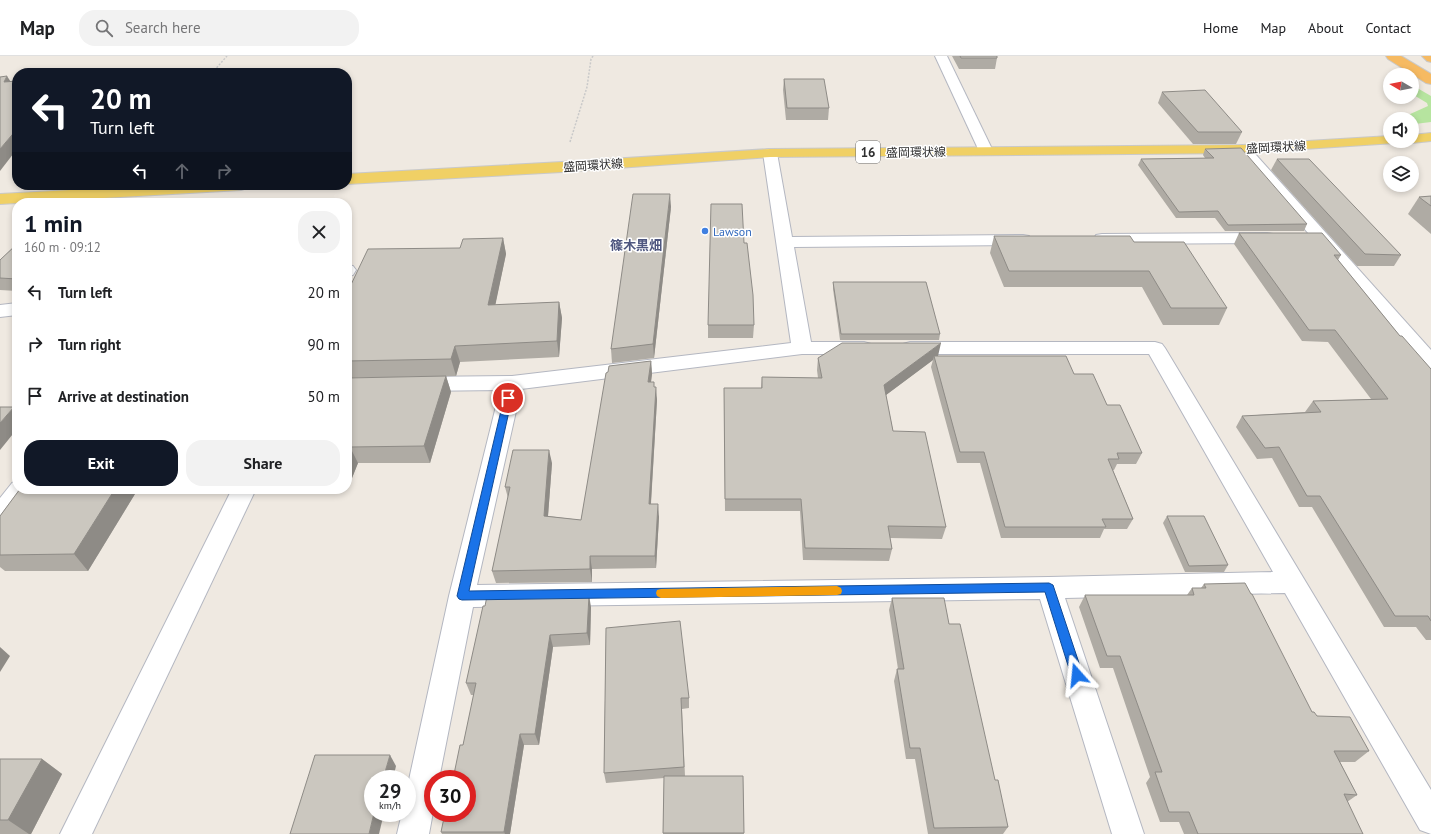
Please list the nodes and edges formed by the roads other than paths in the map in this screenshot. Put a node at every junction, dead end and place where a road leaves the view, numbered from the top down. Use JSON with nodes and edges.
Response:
{"nodes":[{"id":1,"x":941,"y":56,"type":"edge"},
{"id":2,"x":1392,"y":56,"type":"edge"},
{"id":3,"x":1428,"y":56,"type":"edge"},
{"id":4,"x":1431,"y":58,"type":"edge"},
{"id":5,"x":1431,"y":80,"type":"edge"},
{"id":6,"x":1431,"y":138,"type":"edge"},
{"id":7,"x":1419,"y":139,"type":"edge"},
{"id":8,"x":1383,"y":140,"type":"edge"},
{"id":9,"x":1243,"y":149,"type":"junction"},
{"id":10,"x":986,"y":151,"type":"junction"},
{"id":11,"x":770,"y":153,"type":"junction"},
{"id":12,"x":352,"y":179,"type":"edge"},
{"id":13,"x":178,"y":190,"type":"edge"},
{"id":14,"x":78,"y":198,"type":"edge"},
{"id":15,"x":0,"y":199,"type":"edge"},
{"id":16,"x":12,"y":199,"type":"edge"},
{"id":17,"x":1321,"y":237,"type":"junction"},
{"id":18,"x":1084,"y":239,"type":"edge"},
{"id":19,"x":1037,"y":240,"type":"edge"},
{"id":20,"x":784,"y":242,"type":"junction"},
{"id":21,"x":12,"y":310,"type":"edge"},
{"id":22,"x":0,"y":311,"type":"edge"},
{"id":23,"x":802,"y":348,"type":"junction"},
{"id":24,"x":1431,"y":362,"type":"edge"},
{"id":25,"x":512,"y":383,"type":"junction"},
{"id":26,"x":402,"y":385,"type":"edge"},
{"id":27,"x":16,"y":494,"type":"edge"},
{"id":28,"x":242,"y":494,"type":"edge"},
{"id":29,"x":0,"y":516,"type":"edge"},
{"id":30,"x":1294,"y":582,"type":"junction"},
{"id":31,"x":1049,"y":588,"type":"junction"},
{"id":32,"x":462,"y":596,"type":"junction"},
{"id":33,"x":1431,"y":819,"type":"edge"},
{"id":34,"x":76,"y":834,"type":"edge"},
{"id":35,"x":413,"y":834,"type":"edge"},
{"id":36,"x":1128,"y":834,"type":"edge"}],
"edges":[{"from":1,"to":10,"type":"street"},
{"from":2,"to":5,"type":"highway"},
{"from":3,"to":4,"type":"highway"},
{"from":6,"to":7,"type":"main road"},
{"from":8,"to":9,"type":"main road","name":"盛岡環状線","number":"16"},
{"from":9,"to":10,"type":"main road","name":"盛岡環状線","number":"16"},
{"from":9,"to":17,"type":"street"},
{"from":10,"to":11,"type":"main road","name":"盛岡環状線","number":"16"},
{"from":11,"to":12,"type":"main road","name":"盛岡環状線","number":"16"},
{"from":11,"to":20,"type":"street"},
{"from":13,"to":14,"type":"main road"},
{"from":15,"to":16,"type":"main road"},
{"from":17,"to":18,"type":"street"},
{"from":17,"to":24,"type":"street"},
{"from":19,"to":20,"type":"street"},
{"from":20,"to":23,"type":"street"},
{"from":21,"to":22,"type":"street"},
{"from":23,"to":25,"type":"street"},
{"from":23,"to":30,"type":"street"},
{"from":25,"to":26,"type":"street"},
{"from":25,"to":32,"type":"street"},
{"from":27,"to":29,"type":"street"},
{"from":28,"to":34,"type":"street"},
{"from":30,"to":31,"type":"street"},
{"from":30,"to":33,"type":"street"},
{"from":31,"to":32,"type":"street"},
{"from":31,"to":36,"type":"street"},
{"from":32,"to":35,"type":"street"}]}
